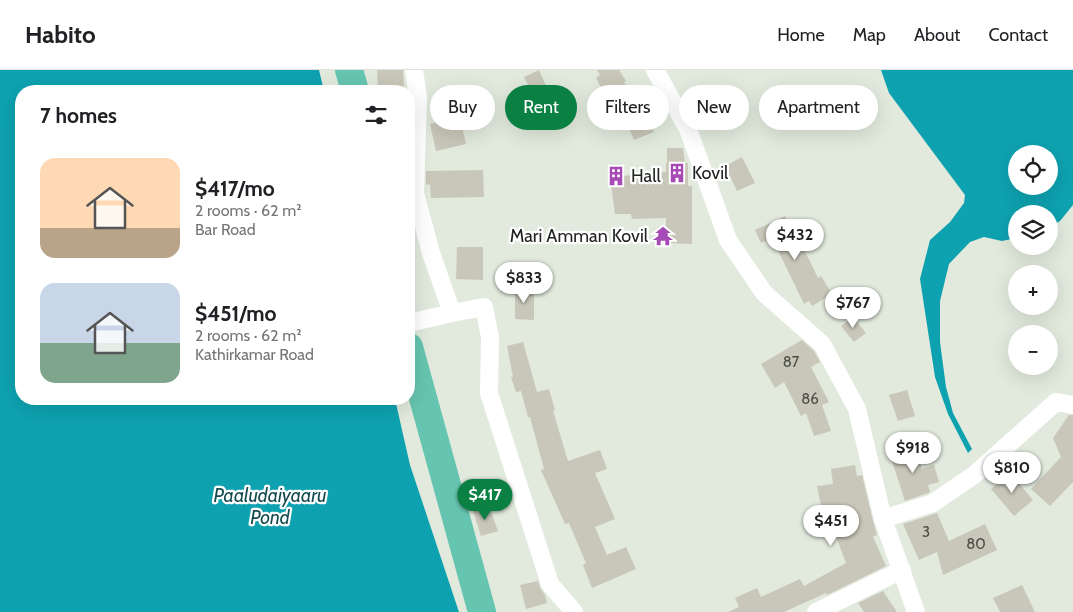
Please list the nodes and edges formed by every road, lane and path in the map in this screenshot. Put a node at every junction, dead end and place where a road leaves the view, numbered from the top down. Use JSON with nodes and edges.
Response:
{"nodes":[{"id":1,"x":349,"y":70,"type":"edge"},
{"id":2,"x":414,"y":70,"type":"edge"},
{"id":3,"x":654,"y":70,"type":"edge"},
{"id":4,"x":353,"y":85,"type":"edge"},
{"id":5,"x":452,"y":313,"type":"junction"},
{"id":6,"x":415,"y":322,"type":"edge"},
{"id":7,"x":415,"y":369,"type":"edge"},
{"id":8,"x":1073,"y":405,"type":"edge"},
{"id":9,"x":883,"y":519,"type":"junction"},
{"id":10,"x":902,"y":570,"type":"junction"},
{"id":11,"x":482,"y":612,"type":"edge"},
{"id":12,"x":574,"y":612,"type":"edge"},
{"id":13,"x":816,"y":612,"type":"edge"},
{"id":14,"x":916,"y":612,"type":"edge"}],
"edges":[{"from":1,"to":4,"type":"main road"},
{"from":2,"to":5,"type":"street"},
{"from":3,"to":9,"type":"street"},
{"from":5,"to":6,"type":"street"},
{"from":5,"to":12,"type":"street"},
{"from":7,"to":11,"type":"main road"},
{"from":8,"to":9,"type":"street"},
{"from":9,"to":10,"type":"street"},
{"from":10,"to":13,"type":"street"},
{"from":10,"to":14,"type":"street"}]}
